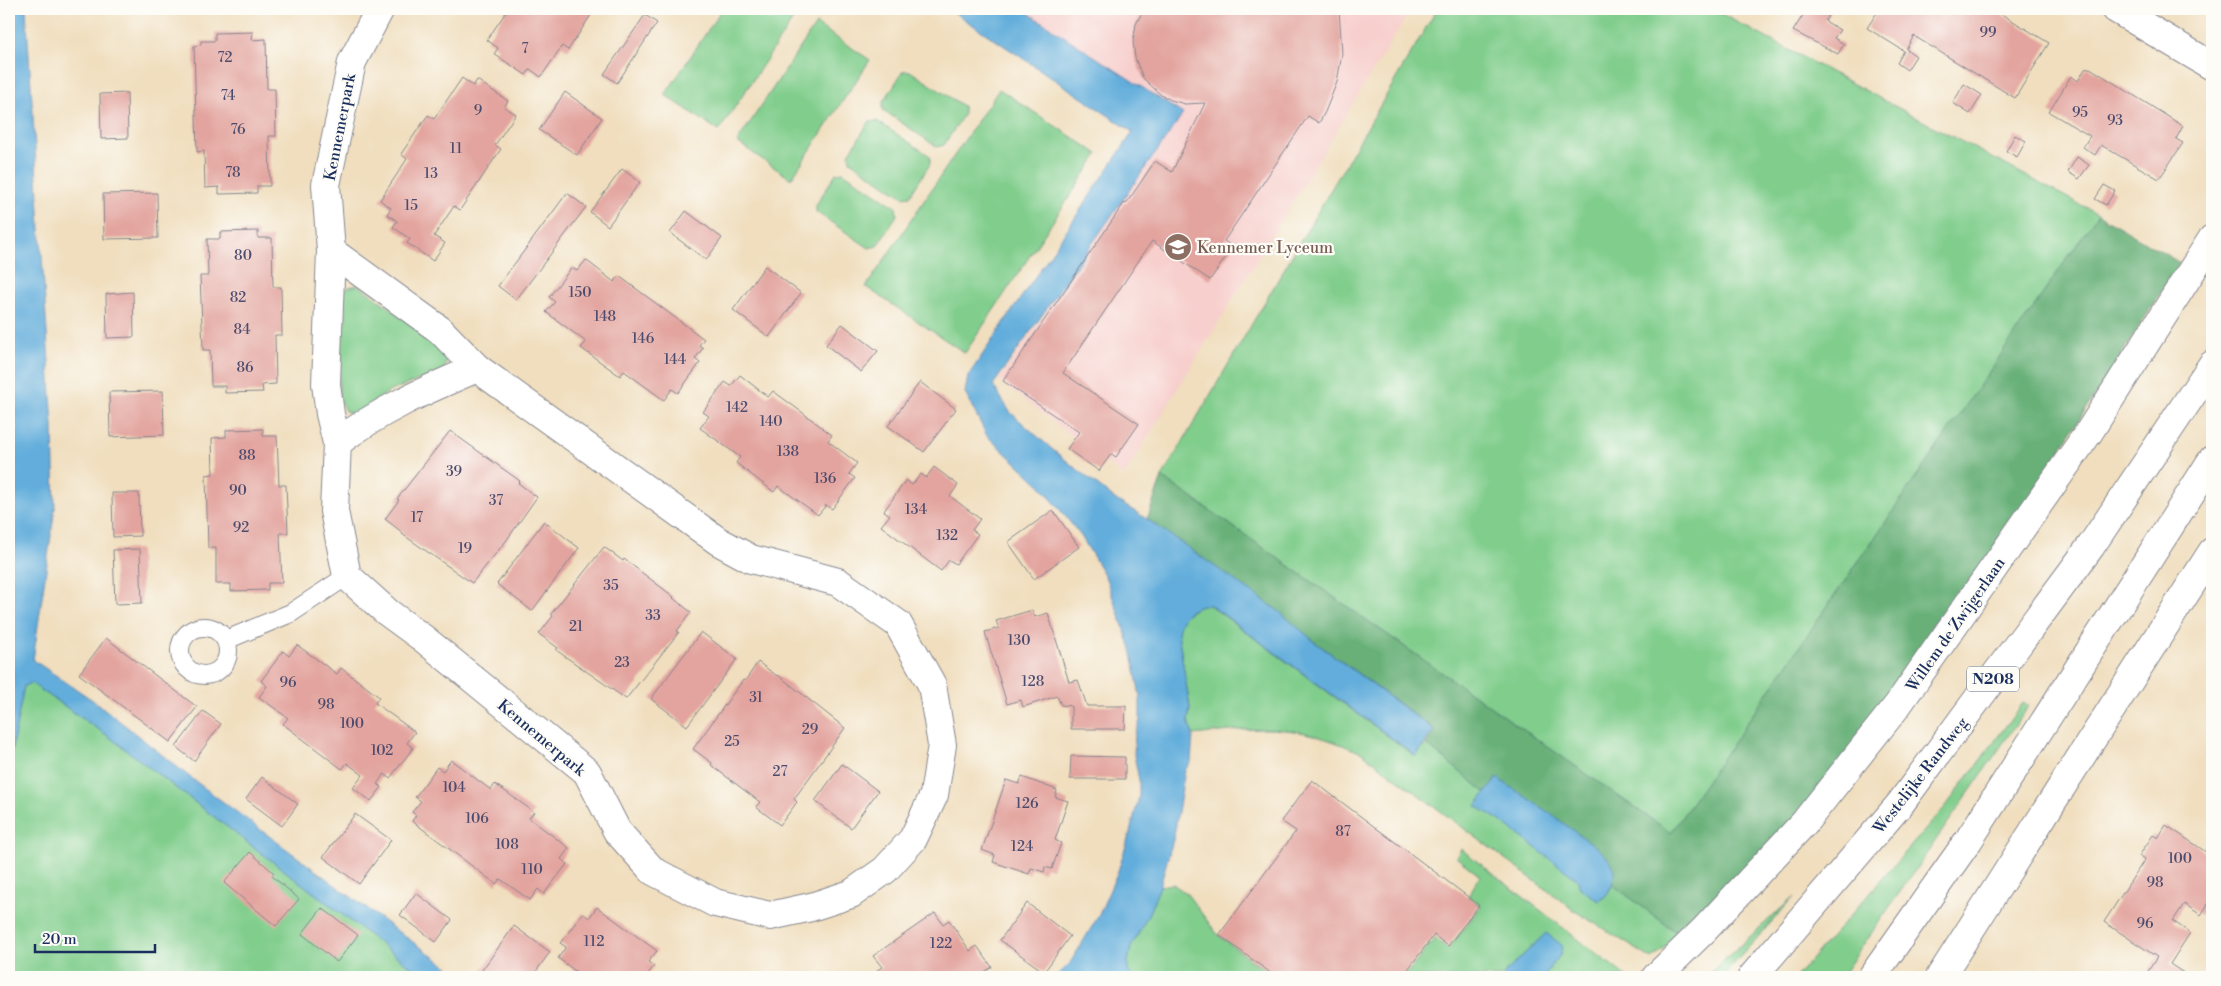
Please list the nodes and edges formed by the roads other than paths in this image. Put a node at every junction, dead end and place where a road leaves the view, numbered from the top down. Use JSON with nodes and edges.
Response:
{"nodes":[{"id":1,"x":380,"y":9,"type":"edge"},
{"id":2,"x":2116,"y":9,"type":"edge"},
{"id":3,"x":2212,"y":66,"type":"edge"},
{"id":4,"x":2212,"y":239,"type":"edge"},
{"id":5,"x":331,"y":251,"type":"junction"},
{"id":6,"x":2212,"y":365,"type":"edge"},
{"id":7,"x":477,"y":368,"type":"junction"},
{"id":8,"x":337,"y":443,"type":"junction"},
{"id":9,"x":2212,"y":460,"type":"edge"},
{"id":10,"x":2212,"y":552,"type":"edge"},
{"id":11,"x":347,"y":576,"type":"junction"},
{"id":12,"x":226,"y":640,"type":"dead end"},
{"id":13,"x":1656,"y":977,"type":"edge"},
{"id":14,"x":1752,"y":977,"type":"edge"},
{"id":15,"x":1872,"y":977,"type":"edge"},
{"id":16,"x":1940,"y":977,"type":"edge"}],
"edges":[{"from":1,"to":5,"type":"street","name":"Kennemerpark"},
{"from":2,"to":3,"type":"street"},
{"from":4,"to":13,"type":"street","name":"Willem de Zwijgerlaan"},
{"from":5,"to":7,"type":"street","name":"Kennemerpark"},
{"from":5,"to":8,"type":"street","name":"Kennemerpark"},
{"from":6,"to":14,"type":"street","name":"Westelijke Randweg","number":"N208"},
{"from":7,"to":8,"type":"street"},
{"from":7,"to":11,"type":"street","name":"Kennemerpark"},
{"from":8,"to":11,"type":"street","name":"Kennemerpark"},
{"from":9,"to":15,"type":"street"},
{"from":10,"to":16,"type":"street"},
{"from":11,"to":12,"type":"lane"}]}
